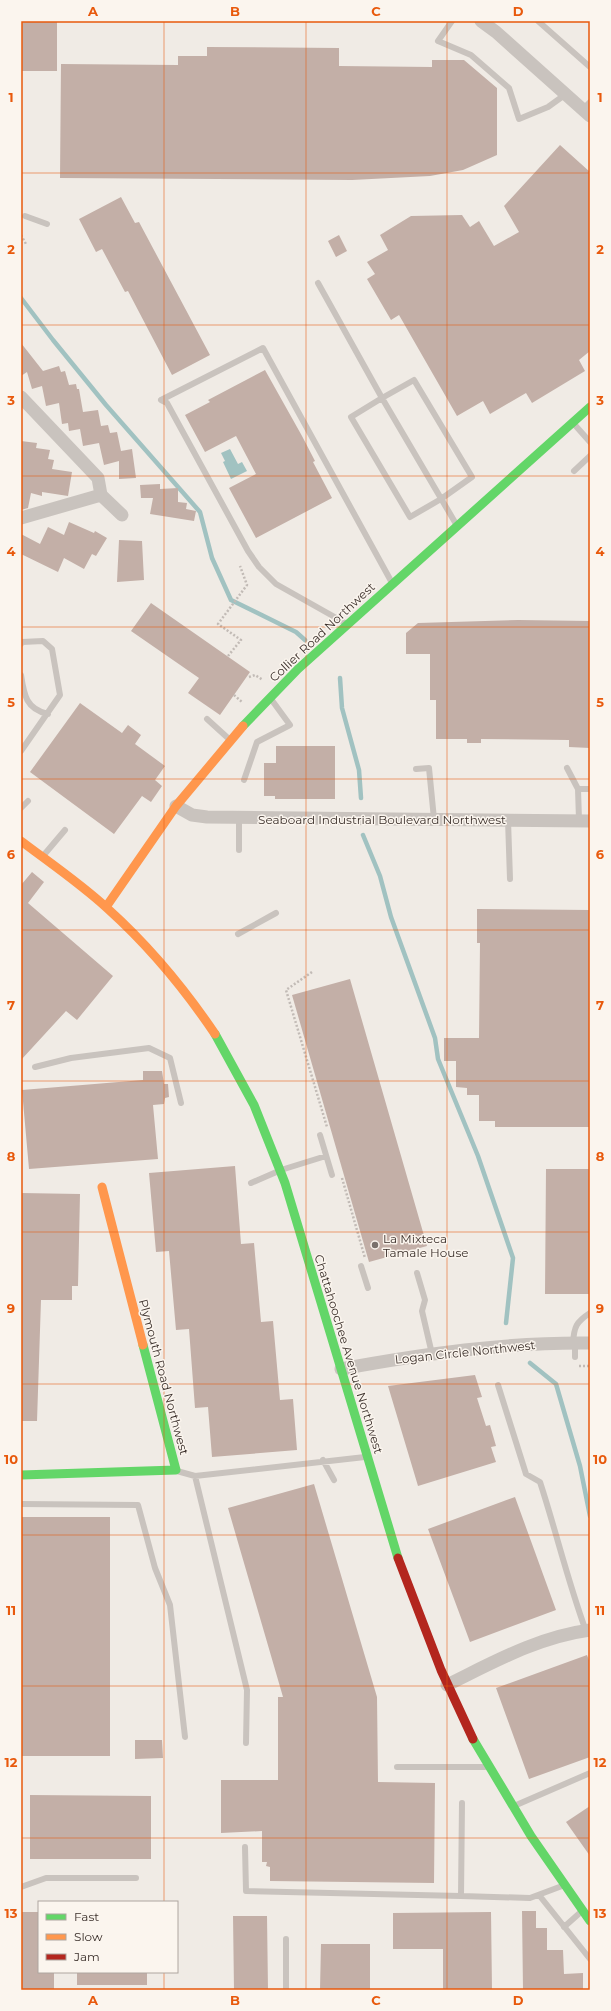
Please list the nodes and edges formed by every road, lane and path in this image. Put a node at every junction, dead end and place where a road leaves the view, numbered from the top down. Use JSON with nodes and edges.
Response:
{"nodes":[{"id":1,"x":452,"y":21,"type":"edge"},
{"id":2,"x":481,"y":21,"type":"edge"},
{"id":3,"x":538,"y":21,"type":"edge"},
{"id":4,"x":590,"y":68,"type":"edge"},
{"id":5,"x":566,"y":94,"type":"junction"},
{"id":6,"x":588,"y":109,"type":"edge"},
{"id":7,"x":25,"y":216,"type":"dead end"},
{"id":8,"x":47,"y":224,"type":"dead end"},
{"id":9,"x":21,"y":235,"type":"edge"},
{"id":10,"x":26,"y":244,"type":"dead end"},
{"id":11,"x":318,"y":283,"type":"dead end"},
{"id":12,"x":21,"y":397,"type":"edge"},
{"id":13,"x":382,"y":398,"type":"junction"},
{"id":14,"x":590,"y":407,"type":"edge"},
{"id":15,"x":573,"y":422,"type":"junction"},
{"id":16,"x":590,"y":442,"type":"edge"},
{"id":17,"x":590,"y":456,"type":"edge"},
{"id":18,"x":574,"y":470,"type":"dead end"},
{"id":19,"x":101,"y":495,"type":"junction"},
{"id":20,"x":441,"y":499,"type":"junction"},
{"id":21,"x":122,"y":515,"type":"dead end"},
{"id":22,"x":21,"y":518,"type":"edge"},
{"id":23,"x":457,"y":525,"type":"junction"},
{"id":24,"x":240,"y":566,"type":"dead end"},
{"id":25,"x":392,"y":583,"type":"junction"},
{"id":26,"x":349,"y":625,"type":"junction"},
{"id":27,"x":21,"y":644,"type":"edge"},
{"id":28,"x":228,"y":656,"type":"dead end"},
{"id":29,"x":21,"y":675,"type":"edge"},
{"id":30,"x":249,"y":677,"type":"dead end"},
{"id":31,"x":263,"y":680,"type":"dead end"},
{"id":32,"x":234,"y":695,"type":"dead end"},
{"id":33,"x":270,"y":698,"type":"junction"},
{"id":34,"x":242,"y":702,"type":"dead end"},
{"id":35,"x":48,"y":714,"type":"junction"},
{"id":36,"x":207,"y":719,"type":"dead end"},
{"id":37,"x":230,"y":740,"type":"junction"},
{"id":38,"x":21,"y":751,"type":"edge"},
{"id":39,"x":567,"y":768,"type":"dead end"},
{"id":40,"x":416,"y":769,"type":"dead end"},
{"id":41,"x":244,"y":780,"type":"dead end"},
{"id":42,"x":578,"y":789,"type":"junction"},
{"id":43,"x":590,"y":789,"type":"edge"},
{"id":44,"x":28,"y":801,"type":"dead end"},
{"id":45,"x":176,"y":806,"type":"junction"},
{"id":46,"x":21,"y":808,"type":"edge"},
{"id":47,"x":239,"y":818,"type":"junction"},
{"id":48,"x":434,"y":819,"type":"junction"},
{"id":49,"x":508,"y":820,"type":"junction"},
{"id":50,"x":584,"y":820,"type":"edge"},
{"id":51,"x":65,"y":830,"type":"dead end"},
{"id":52,"x":21,"y":841,"type":"edge"},
{"id":53,"x":239,"y":850,"type":"dead end"},
{"id":54,"x":42,"y":857,"type":"junction"},
{"id":55,"x":510,"y":879,"type":"dead end"},
{"id":56,"x":106,"y":907,"type":"junction"},
{"id":57,"x":276,"y":913,"type":"dead end"},
{"id":58,"x":238,"y":934,"type":"dead end"},
{"id":59,"x":312,"y":972,"type":"dead end"},
{"id":60,"x":286,"y":990,"type":"dead end"},
{"id":61,"x":35,"y":1067,"type":"dead end"},
{"id":62,"x":181,"y":1103,"type":"dead end"},
{"id":63,"x":320,"y":1135,"type":"dead end"},
{"id":64,"x":326,"y":1156,"type":"junction"},
{"id":65,"x":281,"y":1170,"type":"junction"},
{"id":66,"x":332,"y":1174,"type":"dead end"},
{"id":67,"x":251,"y":1183,"type":"dead end"},
{"id":68,"x":102,"y":1187,"type":"dead end"},
{"id":69,"x":361,"y":1266,"type":"dead end"},
{"id":70,"x":417,"y":1273,"type":"dead end"},
{"id":71,"x":368,"y":1288,"type":"dead end"},
{"id":72,"x":590,"y":1313,"type":"edge"},
{"id":73,"x":574,"y":1343,"type":"junction"},
{"id":74,"x":590,"y":1343,"type":"edge"},
{"id":75,"x":432,"y":1354,"type":"junction"},
{"id":76,"x":575,"y":1357,"type":"dead end"},
{"id":77,"x":574,"y":1366,"type":"dead end"},
{"id":78,"x":590,"y":1366,"type":"edge"},
{"id":79,"x":341,"y":1369,"type":"junction"},
{"id":80,"x":498,"y":1385,"type":"dead end"},
{"id":81,"x":367,"y":1457,"type":"junction"},
{"id":82,"x":323,"y":1460,"type":"junction"},
{"id":83,"x":176,"y":1470,"type":"junction"},
{"id":84,"x":21,"y":1475,"type":"edge"},
{"id":85,"x":195,"y":1476,"type":"junction"},
{"id":86,"x":334,"y":1480,"type":"dead end"},
{"id":87,"x":21,"y":1504,"type":"edge"},
{"id":88,"x":588,"y":1631,"type":"edge"},
{"id":89,"x":447,"y":1685,"type":"junction"},
{"id":90,"x":185,"y":1737,"type":"dead end"},
{"id":91,"x":246,"y":1743,"type":"dead end"},
{"id":92,"x":397,"y":1766,"type":"dead end"},
{"id":93,"x":489,"y":1766,"type":"junction"},
{"id":94,"x":590,"y":1773,"type":"edge"},
{"id":95,"x":462,"y":1803,"type":"dead end"},
{"id":96,"x":512,"y":1806,"type":"junction"},
{"id":97,"x":245,"y":1847,"type":"dead end"},
{"id":98,"x":136,"y":1878,"type":"dead end"},
{"id":99,"x":563,"y":1885,"type":"junction"},
{"id":100,"x":21,"y":1887,"type":"edge"},
{"id":101,"x":539,"y":1895,"type":"junction"},
{"id":102,"x":461,"y":1896,"type":"junction"},
{"id":103,"x":586,"y":1908,"type":"edge"},
{"id":104,"x":590,"y":1921,"type":"edge"},
{"id":105,"x":564,"y":1927,"type":"junction"},
{"id":106,"x":286,"y":1939,"type":"dead end"},
{"id":107,"x":590,"y":1959,"type":"edge"},
{"id":108,"x":286,"y":1990,"type":"edge"}],
"edges":[{"from":1,"to":5,"type":"lane"},
{"from":2,"to":5,"type":"street"},
{"from":3,"to":4,"type":"lane"},
{"from":5,"to":6,"type":"street"},
{"from":7,"to":8,"type":"lane"},
{"from":9,"to":10,"type":"path"},
{"from":11,"to":13,"type":"lane"},
{"from":12,"to":19,"type":"street"},
{"from":13,"to":20,"type":"lane"},
{"from":13,"to":20,"type":"lane"},
{"from":13,"to":20,"type":"lane"},
{"from":14,"to":15,"type":"street","name":"Collier Road Northwest"},
{"from":15,"to":16,"type":"lane"},
{"from":15,"to":23,"type":"street","name":"Collier Road Northwest"},
{"from":17,"to":18,"type":"lane"},
{"from":19,"to":21,"type":"street"},
{"from":19,"to":22,"type":"street"},
{"from":20,"to":23,"type":"lane"},
{"from":23,"to":25,"type":"street","name":"Collier Road Northwest"},
{"from":24,"to":28,"type":"path"},
{"from":25,"to":26,"type":"street","name":"Collier Road Northwest"},
{"from":25,"to":26,"type":"lane"},
{"from":26,"to":33,"type":"street","name":"Collier Road Northwest"},
{"from":27,"to":35,"type":"lane"},
{"from":29,"to":35,"type":"lane"},
{"from":30,"to":31,"type":"path"},
{"from":32,"to":34,"type":"path"},
{"from":33,"to":37,"type":"street","name":"Collier Road Northwest"},
{"from":33,"to":41,"type":"lane"},
{"from":35,"to":38,"type":"lane"},
{"from":36,"to":37,"type":"lane"},
{"from":37,"to":45,"type":"street","name":"Collier Road Northwest"},
{"from":39,"to":42,"type":"lane"},
{"from":40,"to":48,"type":"lane"},
{"from":42,"to":43,"type":"lane"},
{"from":42,"to":50,"type":"lane"},
{"from":44,"to":46,"type":"lane"},
{"from":45,"to":47,"type":"street","name":"Seaboard Industrial Boulevard Northwest"},
{"from":45,"to":56,"type":"street","name":"Collier Road Northwest"},
{"from":47,"to":48,"type":"street","name":"Seaboard Industrial Boulevard Northwest"},
{"from":47,"to":53,"type":"lane"},
{"from":48,"to":49,"type":"street","name":"Seaboard Industrial Boulevard Northwest"},
{"from":49,"to":50,"type":"street","name":"Seaboard Industrial Boulevard Northwest"},
{"from":49,"to":55,"type":"lane"},
{"from":51,"to":54,"type":"lane"},
{"from":52,"to":54,"type":"street","name":"Chattahoochee Avenue Northwest"},
{"from":54,"to":56,"type":"street","name":"Chattahoochee Avenue Northwest"},
{"from":56,"to":65,"type":"street","name":"Chattahoochee Avenue Northwest"},
{"from":57,"to":58,"type":"lane"},
{"from":59,"to":60,"type":"path"},
{"from":61,"to":62,"type":"lane"},
{"from":63,"to":64,"type":"lane"},
{"from":64,"to":65,"type":"lane"},
{"from":64,"to":66,"type":"lane"},
{"from":65,"to":67,"type":"lane"},
{"from":65,"to":79,"type":"street","name":"Chattahoochee Avenue Northwest"},
{"from":68,"to":83,"type":"street","name":"Plymouth Road Northwest"},
{"from":69,"to":71,"type":"lane"},
{"from":70,"to":75,"type":"lane"},
{"from":72,"to":73,"type":"lane"},
{"from":73,"to":74,"type":"street","name":"Logan Circle Northwest"},
{"from":73,"to":75,"type":"street","name":"Logan Circle Northwest"},
{"from":73,"to":76,"type":"lane"},
{"from":75,"to":79,"type":"street","name":"Logan Circle Northwest"},
{"from":77,"to":78,"type":"path"},
{"from":79,"to":81,"type":"street","name":"Chattahoochee Avenue Northwest"},
{"from":80,"to":88,"type":"lane"},
{"from":81,"to":82,"type":"lane"},
{"from":81,"to":89,"type":"street","name":"Chattahoochee Avenue Northwest"},
{"from":82,"to":85,"type":"lane"},
{"from":82,"to":86,"type":"lane"},
{"from":83,"to":84,"type":"street","name":"Plymouth Road Northwest"},
{"from":83,"to":85,"type":"lane"},
{"from":85,"to":91,"type":"lane"},
{"from":87,"to":90,"type":"lane"},
{"from":88,"to":89,"type":"street"},
{"from":89,"to":93,"type":"street","name":"Chattahoochee Avenue Northwest"},
{"from":92,"to":93,"type":"lane"},
{"from":93,"to":96,"type":"street","name":"Chattahoochee Avenue Northwest"},
{"from":94,"to":96,"type":"lane"},
{"from":95,"to":102,"type":"lane"},
{"from":96,"to":99,"type":"street","name":"Chattahoochee Avenue Northwest"},
{"from":97,"to":102,"type":"lane"},
{"from":98,"to":100,"type":"lane"},
{"from":99,"to":101,"type":"lane"},
{"from":99,"to":103,"type":"street","name":"Chattahoochee Avenue Northwest"},
{"from":101,"to":102,"type":"lane"},
{"from":101,"to":105,"type":"lane"},
{"from":103,"to":104,"type":"street","name":"Chattahoochee Avenue Northwest"},
{"from":103,"to":105,"type":"lane"},
{"from":105,"to":107,"type":"lane"},
{"from":106,"to":108,"type":"lane"}]}
